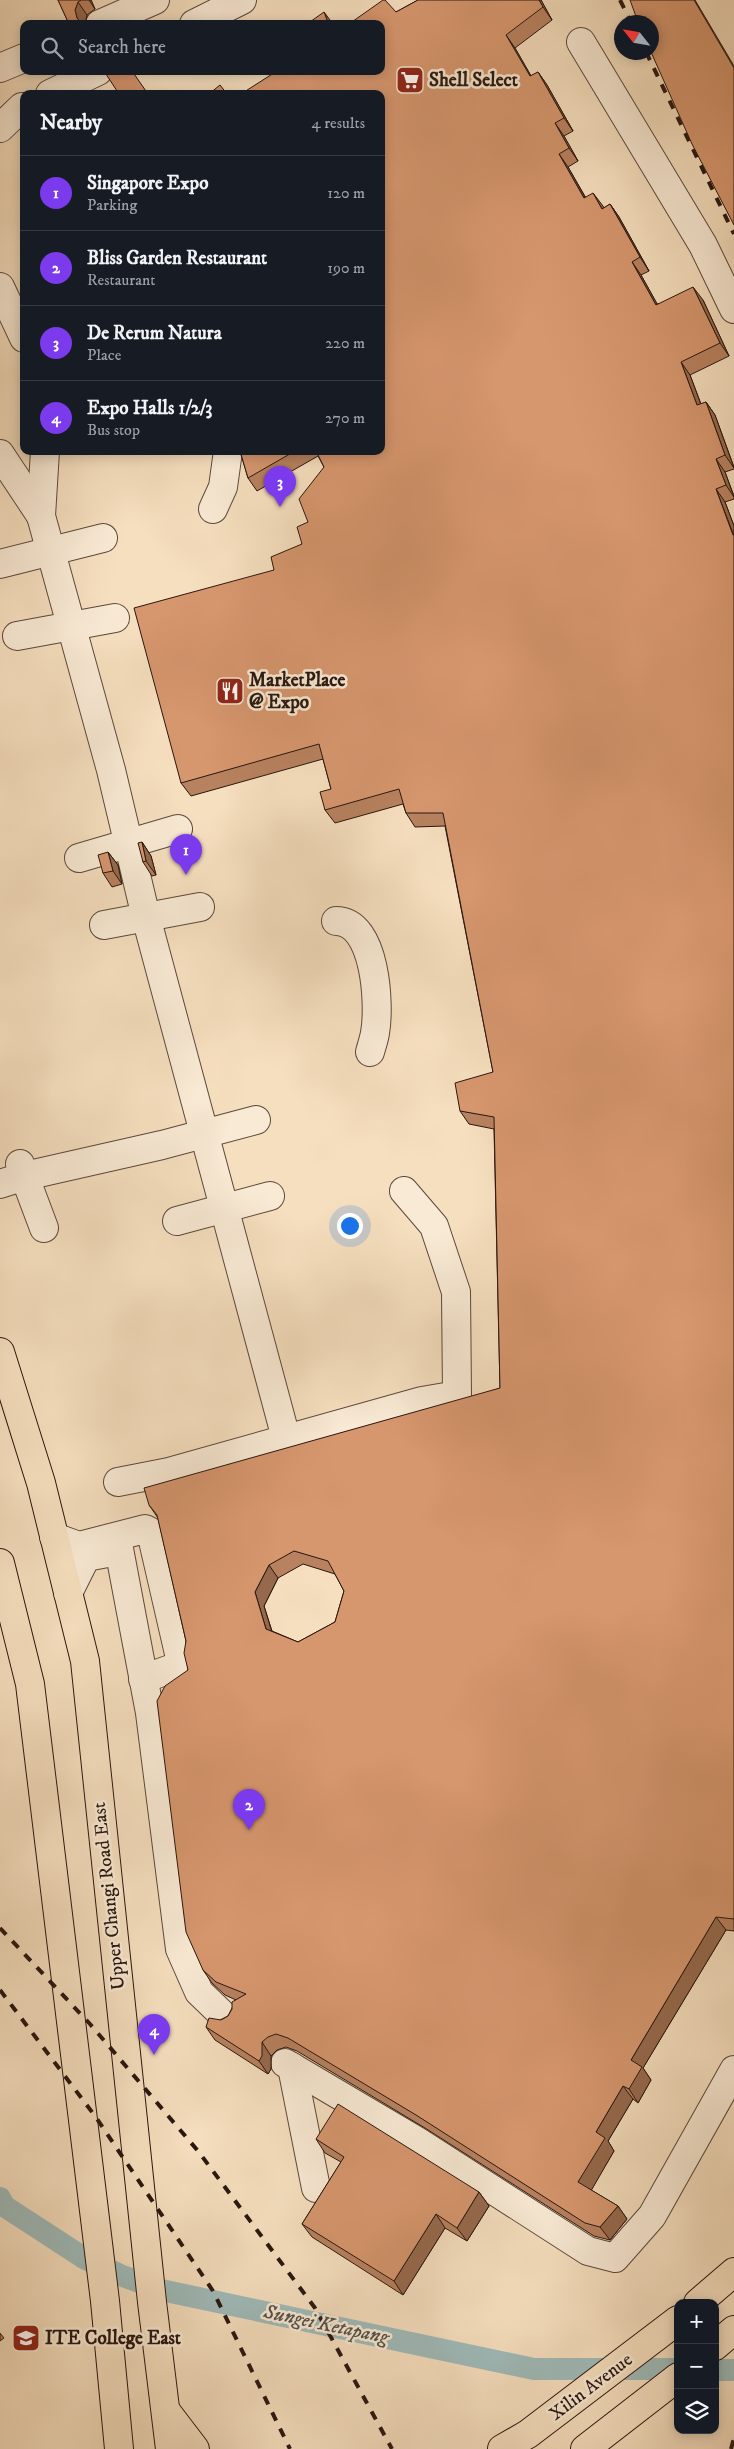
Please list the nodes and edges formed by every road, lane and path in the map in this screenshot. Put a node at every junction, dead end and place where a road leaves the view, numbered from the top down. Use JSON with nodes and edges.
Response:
{"nodes":[{"id":1,"x":155,"y":0,"type":"edge"},
{"id":2,"x":242,"y":0,"type":"edge"},
{"id":3,"x":109,"y":20,"type":"edge"},
{"id":4,"x":202,"y":20,"type":"edge"},
{"id":5,"x":581,"y":42,"type":"dead end"},
{"id":6,"x":20,"y":60,"type":"edge"},
{"id":7,"x":0,"y":68,"type":"edge"},
{"id":8,"x":91,"y":75,"type":"edge"},
{"id":9,"x":66,"y":90,"type":"edge"},
{"id":10,"x":15,"y":110,"type":"edge"},
{"id":11,"x":0,"y":128,"type":"edge"},
{"id":12,"x":0,"y":287,"type":"edge"},
{"id":13,"x":734,"y":309,"type":"edge"},
{"id":14,"x":20,"y":330,"type":"edge"},
{"id":15,"x":0,"y":454,"type":"edge"},
{"id":16,"x":45,"y":455,"type":"edge"},
{"id":17,"x":227,"y":455,"type":"edge"},
{"id":18,"x":213,"y":509,"type":"dead end"},
{"id":19,"x":41,"y":516,"type":"junction"},
{"id":20,"x":103,"y":538,"type":"dead end"},
{"id":21,"x":50,"y":550,"type":"junction"},
{"id":22,"x":0,"y":564,"type":"edge"},
{"id":23,"x":115,"y":618,"type":"dead end"},
{"id":24,"x":70,"y":627,"type":"junction"},
{"id":25,"x":17,"y":636,"type":"dead end"},
{"id":26,"x":178,"y":829,"type":"dead end"},
{"id":27,"x":128,"y":845,"type":"junction"},
{"id":28,"x":79,"y":858,"type":"dead end"},
{"id":29,"x":200,"y":907,"type":"dead end"},
{"id":30,"x":146,"y":917,"type":"junction"},
{"id":31,"x":336,"y":921,"type":"dead end"},
{"id":32,"x":104,"y":925,"type":"dead end"},
{"id":33,"x":370,"y":1052,"type":"dead end"},
{"id":34,"x":256,"y":1120,"type":"dead end"},
{"id":35,"x":205,"y":1134,"type":"junction"},
{"id":36,"x":15,"y":1175,"type":"edge"},
{"id":37,"x":404,"y":1191,"type":"dead end"},
{"id":38,"x":270,"y":1196,"type":"dead end"},
{"id":39,"x":225,"y":1208,"type":"junction"},
{"id":40,"x":177,"y":1221,"type":"dead end"},
{"id":41,"x":44,"y":1228,"type":"dead end"},
{"id":42,"x":0,"y":1352,"type":"edge"},
{"id":43,"x":286,"y":1438,"type":"junction"},
{"id":44,"x":118,"y":1482,"type":"dead end"},
{"id":45,"x":54,"y":1537,"type":"junction"},
{"id":46,"x":118,"y":1544,"type":"junction"},
{"id":47,"x":0,"y":1563,"type":"edge"},
{"id":48,"x":68,"y":1593,"type":"junction"},
{"id":49,"x":143,"y":1679,"type":"junction"},
{"id":50,"x":226,"y":2018,"type":"edge"},
{"id":51,"x":734,"y":2070,"type":"edge"},
{"id":52,"x":316,"y":2188,"type":"dead end"},
{"id":53,"x":734,"y":2272,"type":"edge"},
{"id":54,"x":703,"y":2299,"type":"edge"},
{"id":55,"x":674,"y":2323,"type":"edge"},
{"id":56,"x":734,"y":2330,"type":"edge"},
{"id":57,"x":717,"y":2344,"type":"edge"},
{"id":58,"x":671,"y":2383,"type":"edge"},
{"id":59,"x":164,"y":2408,"type":"junction"},
{"id":60,"x":119,"y":2449,"type":"edge"},
{"id":61,"x":170,"y":2449,"type":"edge"},
{"id":62,"x":195,"y":2449,"type":"edge"},
{"id":63,"x":502,"y":2449,"type":"edge"},
{"id":64,"x":585,"y":2449,"type":"edge"}],
"edges":[{"from":1,"to":3,"type":"street"},
{"from":2,"to":4,"type":"street"},
{"from":5,"to":13,"type":"street"},
{"from":6,"to":7,"type":"street"},
{"from":8,"to":9,"type":"street"},
{"from":10,"to":11,"type":"street"},
{"from":12,"to":14,"type":"street"},
{"from":15,"to":19,"type":"street"},
{"from":16,"to":19,"type":"street"},
{"from":17,"to":18,"type":"street"},
{"from":19,"to":21,"type":"street"},
{"from":20,"to":21,"type":"street"},
{"from":21,"to":22,"type":"street"},
{"from":21,"to":24,"type":"street"},
{"from":23,"to":24,"type":"street"},
{"from":24,"to":25,"type":"street"},
{"from":24,"to":27,"type":"street"},
{"from":26,"to":27,"type":"street"},
{"from":27,"to":28,"type":"street"},
{"from":27,"to":30,"type":"street"},
{"from":29,"to":30,"type":"street"},
{"from":30,"to":32,"type":"street"},
{"from":30,"to":35,"type":"street"},
{"from":31,"to":33,"type":"street"},
{"from":34,"to":35,"type":"street"},
{"from":35,"to":36,"type":"street"},
{"from":35,"to":39,"type":"street"},
{"from":36,"to":41,"type":"street"},
{"from":37,"to":43,"type":"street"},
{"from":38,"to":39,"type":"street"},
{"from":39,"to":40,"type":"street"},
{"from":39,"to":43,"type":"street"},
{"from":42,"to":45,"type":"main road","name":"Upper Changi Road East"},
{"from":43,"to":44,"type":"street"},
{"from":45,"to":46,"type":"street"},
{"from":45,"to":48,"type":"main road","name":"Upper Changi Road East"},
{"from":46,"to":48,"type":"street"},
{"from":46,"to":49,"type":"street"},
{"from":46,"to":49,"type":"street"},
{"from":47,"to":60,"type":"main road"},
{"from":48,"to":59,"type":"main road","name":"Upper Changi Road East"},
{"from":49,"to":50,"type":"street"},
{"from":51,"to":52,"type":"street"},
{"from":53,"to":54,"type":"main road"},
{"from":55,"to":63,"type":"main road","name":"Xilin Avenue"},
{"from":56,"to":57,"type":"main road"},
{"from":58,"to":64,"type":"main road"},
{"from":59,"to":61,"type":"main road","name":"Upper Changi Road East"},
{"from":59,"to":62,"type":"main road"}]}
